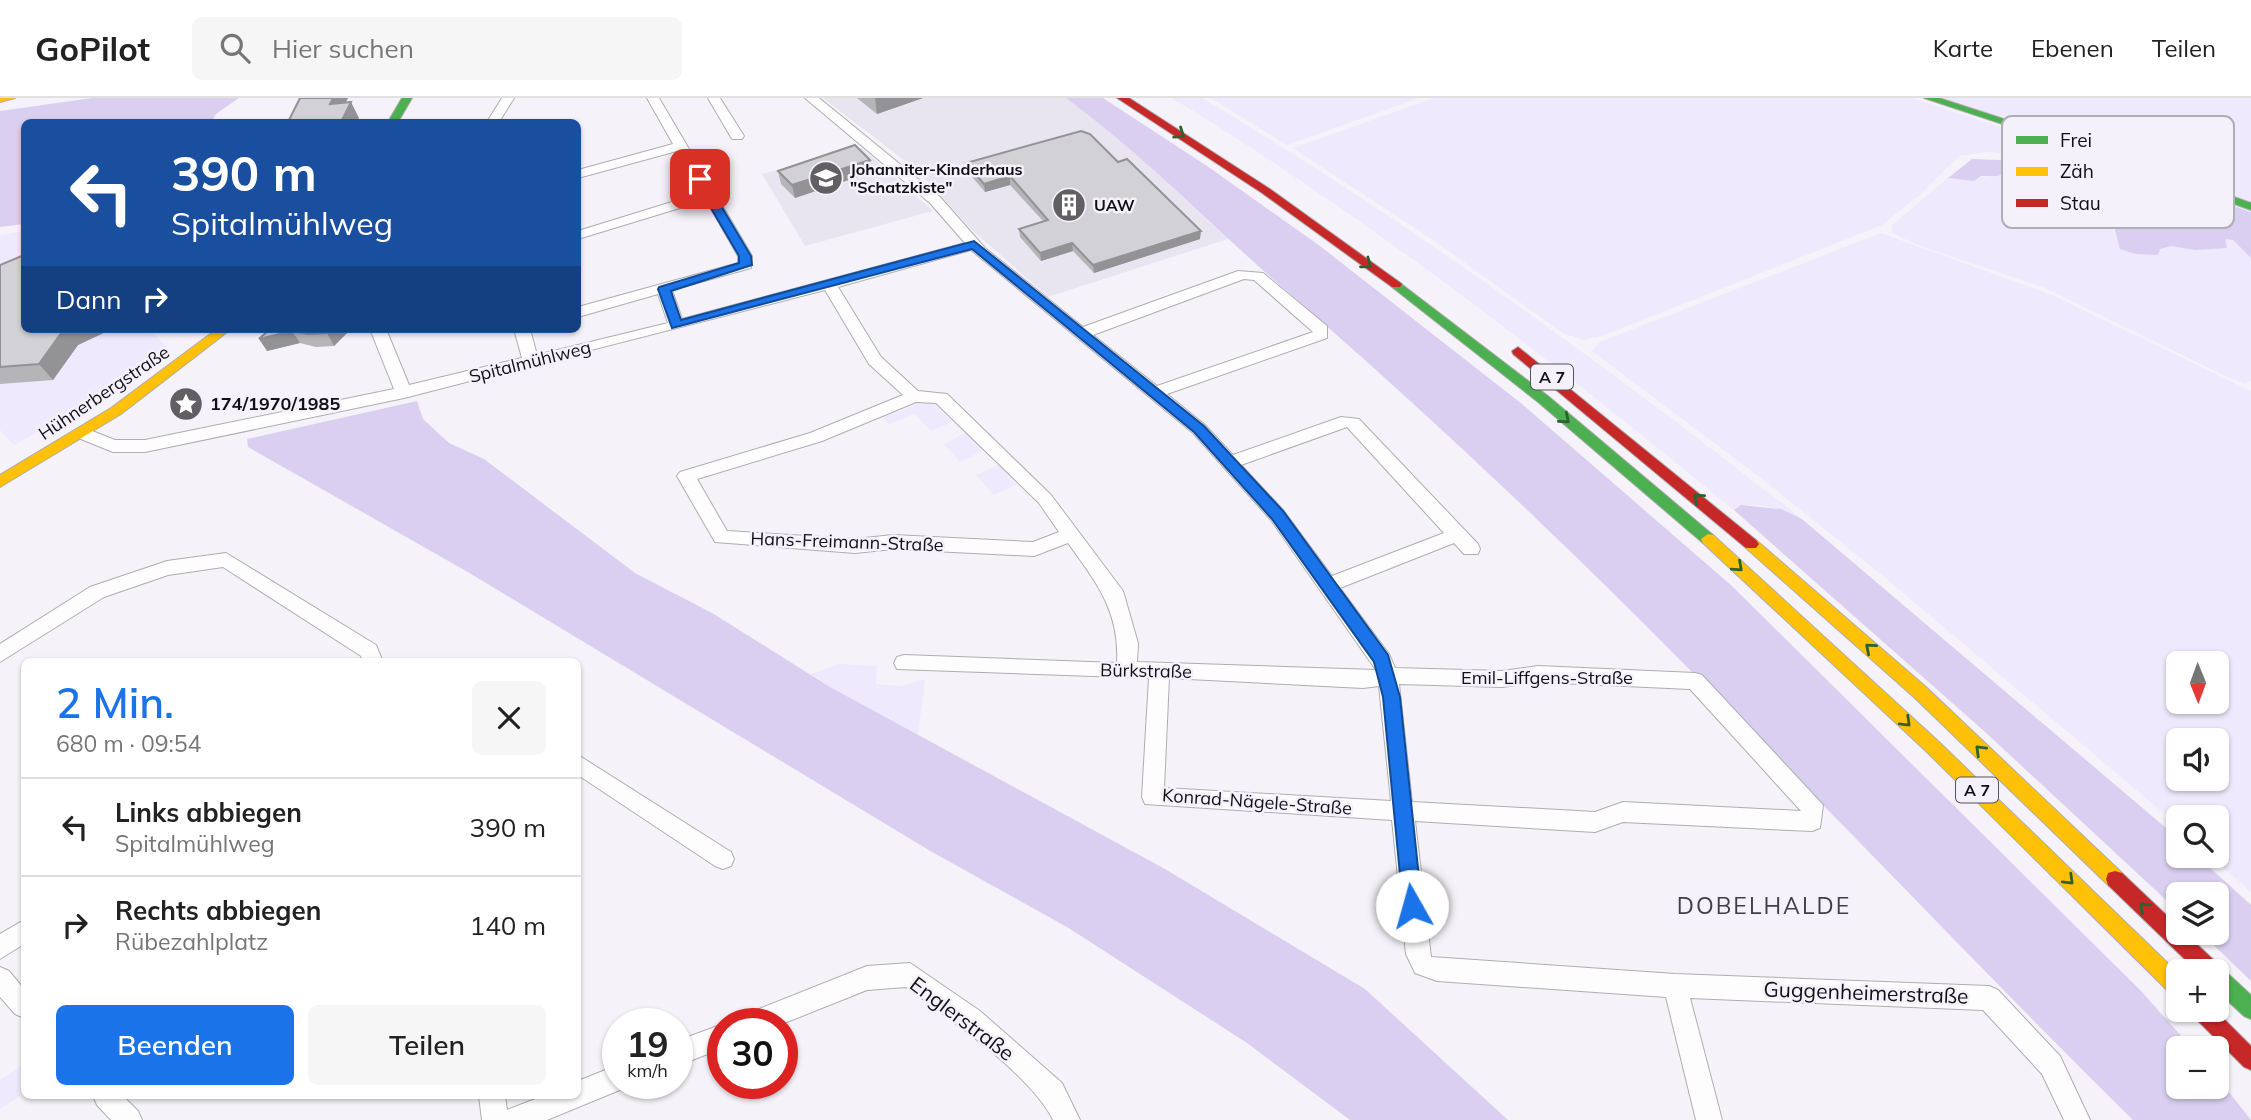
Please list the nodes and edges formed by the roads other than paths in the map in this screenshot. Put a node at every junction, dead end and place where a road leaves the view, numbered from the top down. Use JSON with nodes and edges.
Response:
{"nodes":[{"id":1,"x":10,"y":98,"type":"edge"},
{"id":2,"x":407,"y":98,"type":"edge"},
{"id":3,"x":508,"y":98,"type":"edge"},
{"id":4,"x":653,"y":98,"type":"edge"},
{"id":5,"x":714,"y":98,"type":"edge"},
{"id":6,"x":811,"y":98,"type":"edge"},
{"id":7,"x":1122,"y":98,"type":"edge"},
{"id":8,"x":1929,"y":98,"type":"edge"},
{"id":9,"x":0,"y":99,"type":"edge"},
{"id":10,"x":395,"y":119,"type":"edge"},
{"id":11,"x":495,"y":119,"type":"edge"},
{"id":12,"x":2002,"y":122,"type":"edge"},
{"id":13,"x":737,"y":136,"type":"dead end"},
{"id":14,"x":680,"y":146,"type":"junction"},
{"id":15,"x":581,"y":173,"type":"edge"},
{"id":16,"x":709,"y":195,"type":"junction"},
{"id":17,"x":2234,"y":200,"type":"edge"},
{"id":18,"x":2251,"y":206,"type":"edge"},
{"id":19,"x":581,"y":234,"type":"edge"},
{"id":20,"x":974,"y":245,"type":"junction"},
{"id":21,"x":829,"y":285,"type":"junction"},
{"id":22,"x":664,"y":289,"type":"junction"},
{"id":23,"x":581,"y":311,"type":"edge"},
{"id":24,"x":676,"y":326,"type":"junction"},
{"id":25,"x":220,"y":333,"type":"edge"},
{"id":26,"x":380,"y":333,"type":"edge"},
{"id":27,"x":523,"y":333,"type":"edge"},
{"id":28,"x":1082,"y":333,"type":"junction"},
{"id":29,"x":1507,"y":343,"type":"dead end"},
{"id":30,"x":531,"y":362,"type":"junction"},
{"id":31,"x":1156,"y":392,"type":"junction"},
{"id":32,"x":404,"y":393,"type":"junction"},
{"id":33,"x":914,"y":396,"type":"junction"},
{"id":34,"x":82,"y":433,"type":"junction"},
{"id":35,"x":1231,"y":462,"type":"junction"},
{"id":36,"x":0,"y":482,"type":"edge"},
{"id":37,"x":1072,"y":534,"type":"junction"},
{"id":38,"x":1457,"y":535,"type":"junction"},
{"id":39,"x":1471,"y":549,"type":"dead end"},
{"id":40,"x":1329,"y":585,"type":"junction"},
{"id":41,"x":0,"y":654,"type":"edge"},
{"id":42,"x":372,"y":658,"type":"edge"},
{"id":43,"x":904,"y":663,"type":"dead end"},
{"id":44,"x":1159,"y":670,"type":"junction"},
{"id":45,"x":1127,"y":671,"type":"junction"},
{"id":46,"x":1388,"y":677,"type":"junction"},
{"id":47,"x":581,"y":766,"type":"edge"},
{"id":48,"x":1401,"y":811,"type":"junction"},
{"id":49,"x":723,"y":859,"type":"dead end"},
{"id":50,"x":21,"y":933,"type":"edge"},
{"id":51,"x":0,"y":948,"type":"edge"},
{"id":52,"x":2198,"y":959,"type":"edge"},
{"id":53,"x":2166,"y":975,"type":"edge"},
{"id":54,"x":0,"y":979,"type":"edge"},
{"id":55,"x":1675,"y":986,"type":"junction"},
{"id":56,"x":2229,"y":988,"type":"edge"},
{"id":57,"x":21,"y":1003,"type":"edge"},
{"id":58,"x":793,"y":1008,"type":"edge"},
{"id":59,"x":2251,"y":1009,"type":"edge"},
{"id":60,"x":2212,"y":1022,"type":"edge"},
{"id":61,"x":2251,"y":1060,"type":"edge"},
{"id":62,"x":602,"y":1084,"type":"edge"},
{"id":63,"x":581,"y":1093,"type":"edge"},
{"id":64,"x":108,"y":1099,"type":"edge"},
{"id":65,"x":492,"y":1099,"type":"edge"},
{"id":66,"x":566,"y":1099,"type":"edge"},
{"id":67,"x":124,"y":1119,"type":"edge"},
{"id":68,"x":495,"y":1120,"type":"edge"},
{"id":69,"x":514,"y":1120,"type":"edge"},
{"id":70,"x":1067,"y":1120,"type":"edge"},
{"id":71,"x":1709,"y":1120,"type":"edge"},
{"id":72,"x":2077,"y":1120,"type":"edge"}],
"edges":[{"from":1,"to":9,"type":"main road"},
{"from":2,"to":10,"type":"main road"},
{"from":3,"to":11,"type":"street"},
{"from":4,"to":14,"type":"street"},
{"from":5,"to":13,"type":"street"},
{"from":6,"to":20,"type":"street"},
{"from":7,"to":53,"type":"main road","number":"A 7","one_way":true},
{"from":8,"to":12,"type":"main road"},
{"from":14,"to":15,"type":"street"},
{"from":14,"to":16,"type":"street"},
{"from":16,"to":19,"type":"street"},
{"from":16,"to":22,"type":"street"},
{"from":17,"to":18,"type":"main road"},
{"from":20,"to":21,"type":"street","name":"Spitalmühlweg"},
{"from":20,"to":28,"type":"street"},
{"from":21,"to":24,"type":"street","name":"Spitalmühlweg"},
{"from":21,"to":33,"type":"street"},
{"from":22,"to":23,"type":"street"},
{"from":22,"to":24,"type":"street"},
{"from":24,"to":30,"type":"street","name":"Spitalmühlweg"},
{"from":25,"to":34,"type":"main road","name":"Hühnerbergstraße"},
{"from":26,"to":32,"type":"street"},
{"from":27,"to":30,"type":"street"},
{"from":28,"to":31,"type":"street"},
{"from":28,"to":31,"type":"street"},
{"from":52,"to":29,"type":"main road","number":"A 7","one_way":true},
{"from":30,"to":32,"type":"street","name":"Spitalmühlweg"},
{"from":31,"to":35,"type":"street"},
{"from":32,"to":34,"type":"street","name":"Spitalmühlweg"},
{"from":33,"to":37,"type":"street"},
{"from":33,"to":37,"type":"street","name":"Hans-Freimann-Straße"},
{"from":34,"to":36,"type":"main road","name":"Hühnerbergstraße"},
{"from":35,"to":38,"type":"street"},
{"from":35,"to":40,"type":"street"},
{"from":37,"to":45,"type":"street"},
{"from":38,"to":39,"type":"street"},
{"from":38,"to":40,"type":"street"},
{"from":40,"to":46,"type":"street"},
{"from":41,"to":42,"type":"street"},
{"from":43,"to":45,"type":"street","name":"Bürkstraße"},
{"from":44,"to":45,"type":"street","name":"Bürkstraße"},
{"from":44,"to":46,"type":"street","name":"Bürkstraße"},
{"from":44,"to":48,"type":"street","name":"Konrad-Nägele-Straße"},
{"from":46,"to":48,"type":"street"},
{"from":46,"to":48,"type":"street","name":"Emil-Liffgens-Straße"},
{"from":47,"to":49,"type":"street"},
{"from":48,"to":55,"type":"street","name":"Guggenheimerstraße"},
{"from":50,"to":51,"type":"street"},
{"from":54,"to":57,"type":"street"},
{"from":55,"to":71,"type":"street"},
{"from":55,"to":72,"type":"street","name":"Guggenheimerstraße"},
{"from":56,"to":59,"type":"main road"},
{"from":58,"to":70,"type":"street","name":"Englerstraße"},
{"from":60,"to":61,"type":"main road"},
{"from":62,"to":63,"type":"street"},
{"from":64,"to":67,"type":"street"},
{"from":65,"to":68,"type":"street"},
{"from":66,"to":69,"type":"street"}]}
